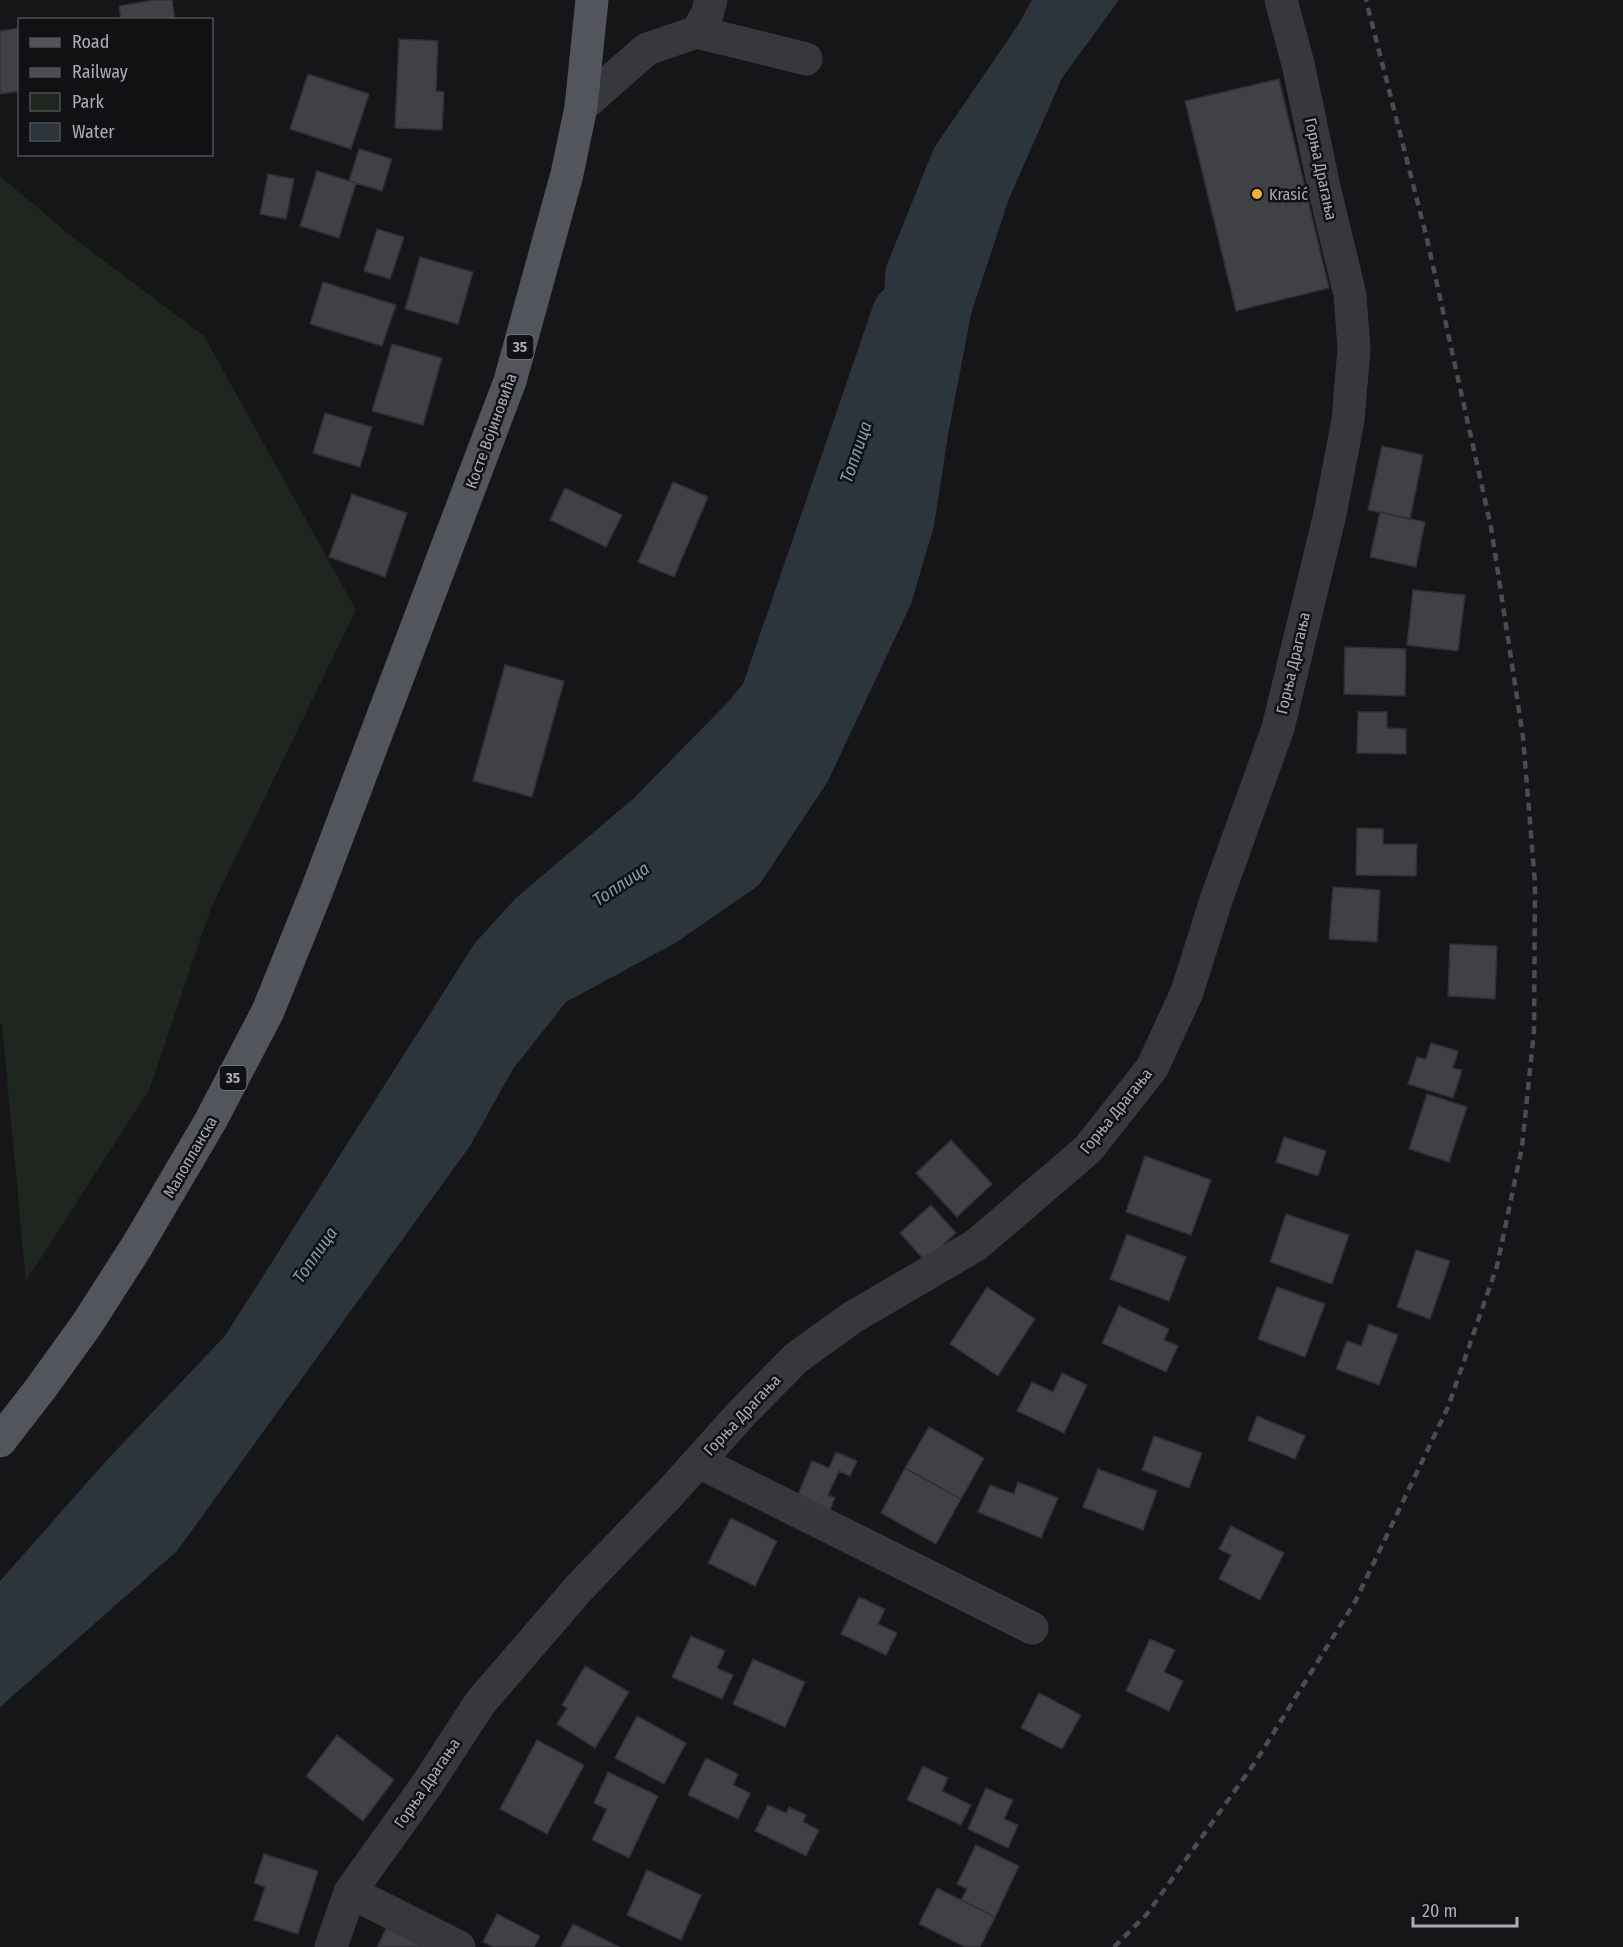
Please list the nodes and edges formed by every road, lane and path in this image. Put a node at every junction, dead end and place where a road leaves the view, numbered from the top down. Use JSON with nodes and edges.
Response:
{"nodes":[{"id":1,"x":592,"y":0,"type":"edge"},
{"id":2,"x":711,"y":0,"type":"edge"},
{"id":3,"x":1281,"y":0,"type":"edge"},
{"id":4,"x":697,"y":32,"type":"junction"},
{"id":5,"x":806,"y":59,"type":"dead end"},
{"id":6,"x":581,"y":107,"type":"junction"},
{"id":7,"x":396,"y":678,"type":"joint"},
{"id":8,"x":0,"y":1441,"type":"edge"},
{"id":9,"x":699,"y":1462,"type":"junction"},
{"id":10,"x":1032,"y":1628,"type":"dead end"},
{"id":11,"x":350,"y":1892,"type":"junction"},
{"id":12,"x":332,"y":1947,"type":"edge"},
{"id":13,"x":459,"y":1947,"type":"edge"}],
"edges":[{"from":1,"to":6,"type":"main road","name":"Косте Војиновића","number":"35"},
{"from":2,"to":4,"type":"street"},
{"from":3,"to":9,"type":"street","name":"Горња Драгања"},
{"from":4,"to":5,"type":"street"},
{"from":4,"to":6,"type":"street"},
{"from":6,"to":7,"type":"main road","name":"Косте Војиновића","number":"35"},
{"from":7,"to":8,"type":"main road","name":"Малопланска","number":"35"},
{"from":9,"to":10,"type":"street"},
{"from":9,"to":11,"type":"street","name":"Горња Драгања"},
{"from":11,"to":12,"type":"street","name":"Горња Драгања"},
{"from":11,"to":13,"type":"street"}]}
